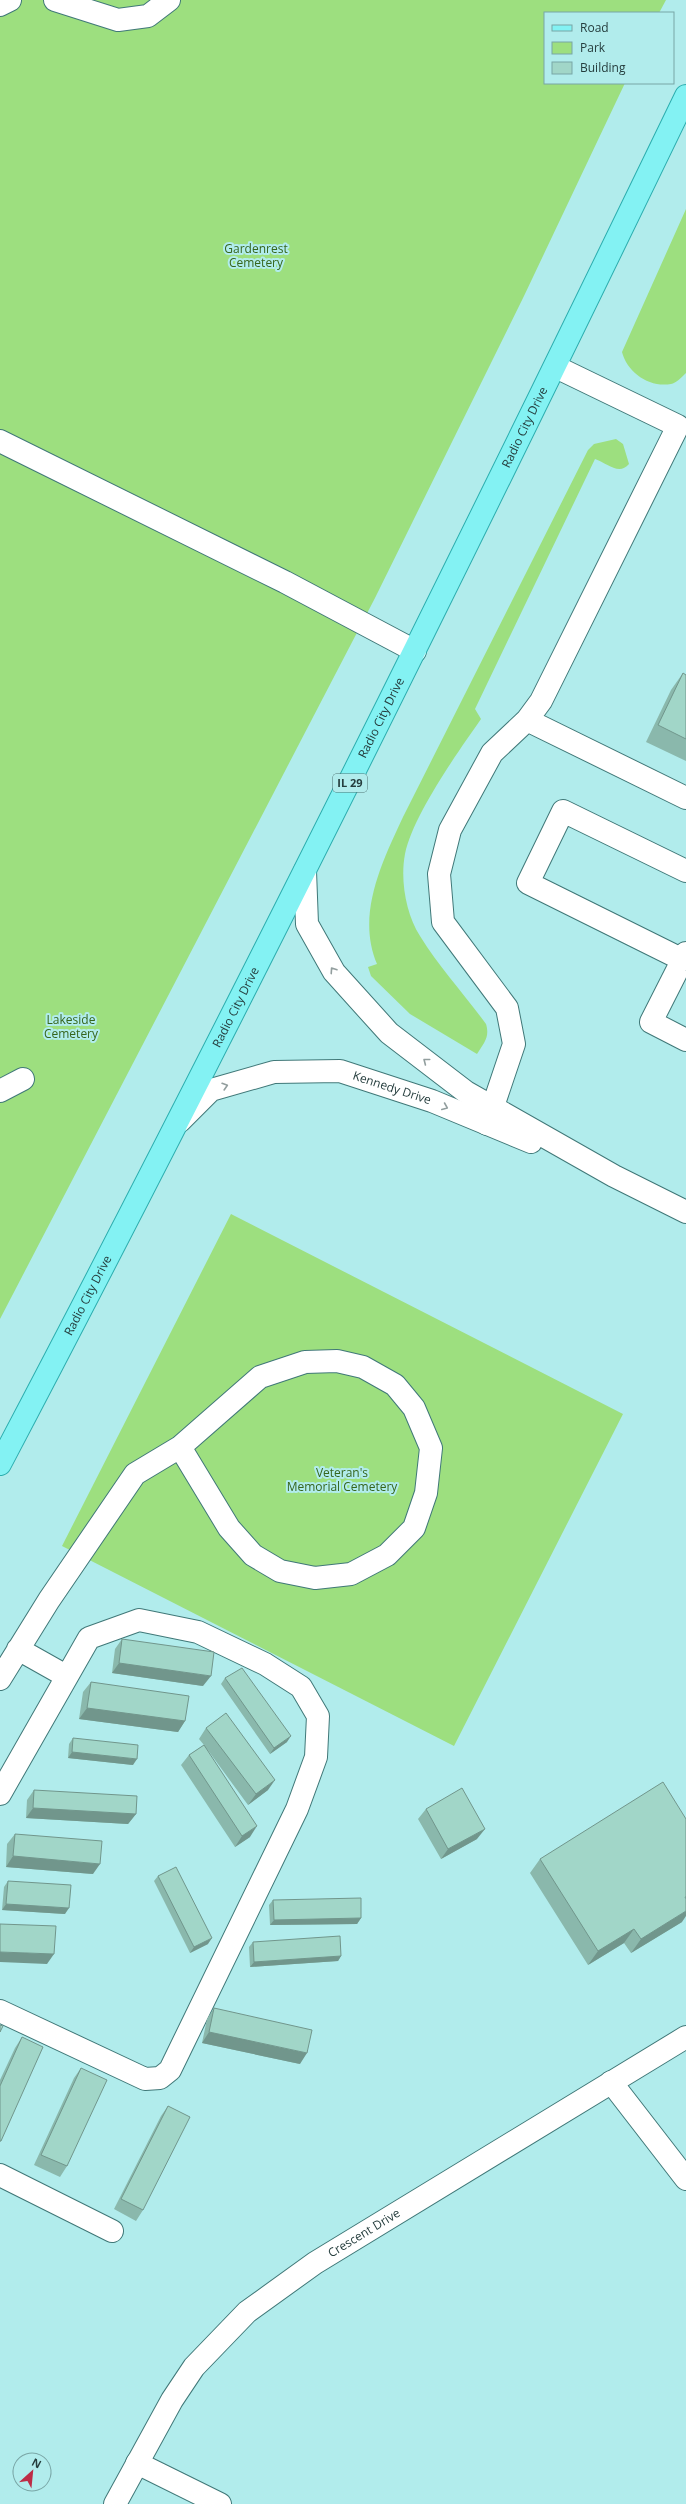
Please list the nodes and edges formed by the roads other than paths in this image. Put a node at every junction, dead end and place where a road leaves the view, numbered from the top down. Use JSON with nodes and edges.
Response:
{"nodes":[{"id":1,"x":10,"y":0,"type":"edge"},
{"id":2,"x":55,"y":0,"type":"edge"},
{"id":3,"x":169,"y":0,"type":"edge"},
{"id":4,"x":0,"y":5,"type":"edge"},
{"id":5,"x":686,"y":96,"type":"edge"},
{"id":6,"x":556,"y":367,"type":"junction"},
{"id":7,"x":682,"y":428,"type":"edge"},
{"id":8,"x":0,"y":441,"type":"edge"},
{"id":9,"x":415,"y":651,"type":"junction"},
{"id":10,"x":528,"y":720,"type":"junction"},
{"id":11,"x":686,"y":798,"type":"edge"},
{"id":12,"x":305,"y":870,"type":"junction"},
{"id":13,"x":686,"y":871,"type":"edge"},
{"id":14,"x":684,"y":957,"type":"edge"},
{"id":15,"x":686,"y":1040,"type":"edge"},
{"id":16,"x":23,"y":1079,"type":"dead end"},
{"id":17,"x":0,"y":1091,"type":"edge"},
{"id":18,"x":490,"y":1116,"type":"junction"},
{"id":19,"x":174,"y":1128,"type":"junction"},
{"id":20,"x":686,"y":1212,"type":"edge"},
{"id":21,"x":180,"y":1447,"type":"junction"},
{"id":22,"x":0,"y":1464,"type":"edge"},
{"id":23,"x":18,"y":1649,"type":"junction"},
{"id":24,"x":66,"y":1676,"type":"junction"},
{"id":25,"x":0,"y":1679,"type":"edge"},
{"id":26,"x":0,"y":1794,"type":"edge"},
{"id":27,"x":0,"y":2011,"type":"edge"},
{"id":28,"x":686,"y":2037,"type":"edge"},
{"id":29,"x":611,"y":2082,"type":"junction"},
{"id":30,"x":0,"y":2175,"type":"edge"},
{"id":31,"x":686,"y":2179,"type":"edge"},
{"id":32,"x":112,"y":2231,"type":"dead end"},
{"id":33,"x":137,"y":2463,"type":"junction"},
{"id":34,"x":114,"y":2504,"type":"edge"},
{"id":35,"x":220,"y":2504,"type":"edge"}],
"edges":[{"from":1,"to":4,"type":"street"},
{"from":2,"to":3,"type":"street"},
{"from":5,"to":6,"type":"main road","name":"Radio City Drive","number":"IL 29"},
{"from":6,"to":7,"type":"street"},
{"from":6,"to":9,"type":"main road","name":"Radio City Drive","number":"IL 29"},
{"from":7,"to":10,"type":"street"},
{"from":8,"to":9,"type":"street"},
{"from":9,"to":12,"type":"main road","name":"Radio City Drive","number":"IL 29"},
{"from":10,"to":11,"type":"street"},
{"from":10,"to":18,"type":"street"},
{"from":18,"to":12,"type":"street","name":"Kennedy Drive","one_way":true},
{"from":12,"to":19,"type":"main road","name":"Radio City Drive","number":"IL 29"},
{"from":13,"to":14,"type":"street"},
{"from":14,"to":15,"type":"street"},
{"from":16,"to":17,"type":"street"},
{"from":19,"to":18,"type":"street","name":"Kennedy Drive","one_way":true},
{"from":18,"to":20,"type":"street","name":"Kennedy Drive"},
{"from":19,"to":22,"type":"main road","name":"Radio City Drive","number":"IL 29"},
{"from":21,"to":21,"type":"street"},
{"from":21,"to":23,"type":"street"},
{"from":23,"to":24,"type":"street"},
{"from":23,"to":25,"type":"street"},
{"from":24,"to":26,"type":"street"},
{"from":24,"to":27,"type":"street"},
{"from":28,"to":29,"type":"street","name":"Crescent Drive"},
{"from":29,"to":31,"type":"street"},
{"from":29,"to":33,"type":"street","name":"Crescent Drive"},
{"from":30,"to":32,"type":"street"},
{"from":33,"to":34,"type":"street","name":"Crescent Drive"},
{"from":33,"to":35,"type":"street"}]}
